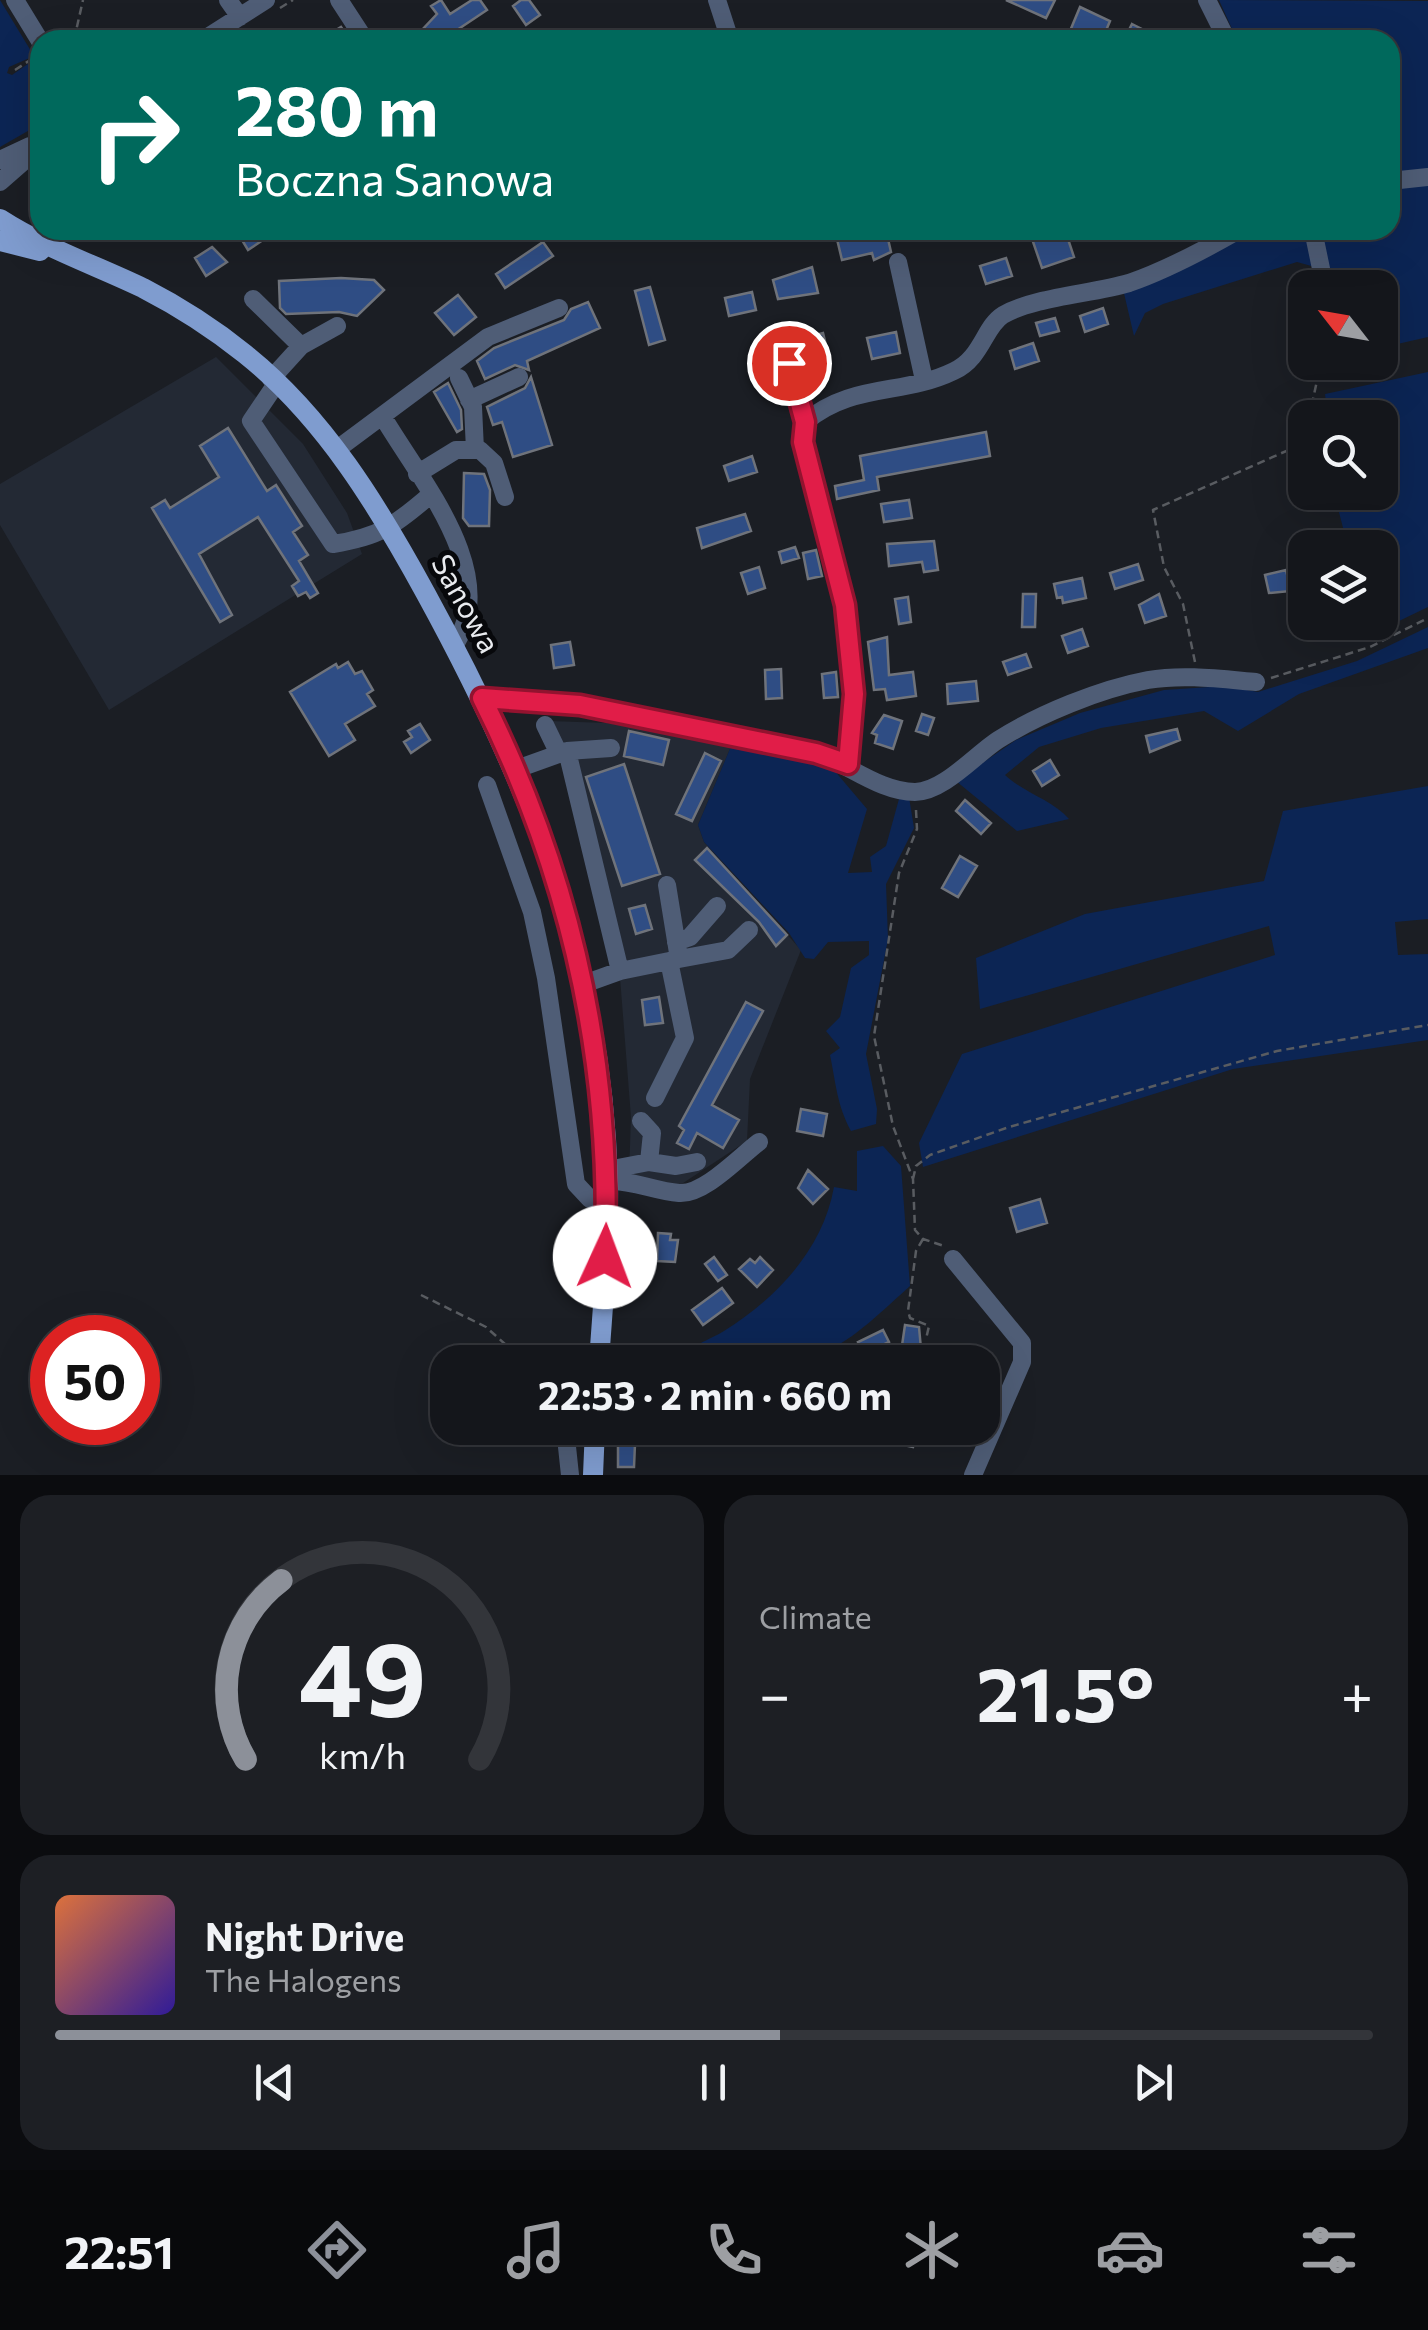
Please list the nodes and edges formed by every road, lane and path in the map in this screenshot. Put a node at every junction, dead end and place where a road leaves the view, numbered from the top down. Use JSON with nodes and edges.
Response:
{"nodes":[{"id":1,"x":15,"y":0,"type":"edge"},
{"id":2,"x":83,"y":0,"type":"edge"},
{"id":3,"x":228,"y":0,"type":"edge"},
{"id":4,"x":266,"y":0,"type":"edge"},
{"id":5,"x":339,"y":0,"type":"edge"},
{"id":6,"x":717,"y":0,"type":"edge"},
{"id":7,"x":1207,"y":0,"type":"edge"},
{"id":8,"x":240,"y":17,"type":"junction"},
{"id":9,"x":33,"y":30,"type":"edge"},
{"id":10,"x":76,"y":30,"type":"edge"},
{"id":11,"x":219,"y":30,"type":"edge"},
{"id":12,"x":359,"y":30,"type":"edge"},
{"id":13,"x":727,"y":30,"type":"edge"},
{"id":14,"x":1222,"y":30,"type":"edge"},
{"id":15,"x":30,"y":60,"type":"edge"},
{"id":16,"x":15,"y":70,"type":"dead end"},
{"id":17,"x":30,"y":148,"type":"edge"},
{"id":18,"x":30,"y":154,"type":"edge"},
{"id":19,"x":0,"y":160,"type":"edge"},
{"id":20,"x":1428,"y":177,"type":"edge"},
{"id":21,"x":1400,"y":180,"type":"edge"},
{"id":22,"x":0,"y":182,"type":"edge"},
{"id":23,"x":0,"y":218,"type":"edge"},
{"id":24,"x":30,"y":235,"type":"edge"},
{"id":25,"x":40,"y":240,"type":"edge"},
{"id":26,"x":1218,"y":240,"type":"edge"},
{"id":27,"x":1315,"y":240,"type":"edge"},
{"id":28,"x":0,"y":241,"type":"edge"},
{"id":29,"x":76,"y":260,"type":"junction"},
{"id":30,"x":898,"y":262,"type":"dead end"},
{"id":31,"x":1321,"y":270,"type":"edge"},
{"id":32,"x":253,"y":299,"type":"dead end"},
{"id":33,"x":558,"y":308,"type":"dead end"},
{"id":34,"x":337,"y":326,"type":"dead end"},
{"id":35,"x":781,"y":334,"type":"dead end"},
{"id":36,"x":301,"y":346,"type":"junction"},
{"id":37,"x":520,"y":377,"type":"dead end"},
{"id":38,"x":458,"y":378,"type":"dead end"},
{"id":39,"x":924,"y":380,"type":"junction"},
{"id":40,"x":274,"y":382,"type":"junction"},
{"id":41,"x":470,"y":400,"type":"junction"},
{"id":42,"x":383,"y":417,"type":"junction"},
{"id":43,"x":805,"y":422,"type":"junction"},
{"id":44,"x":336,"y":450,"type":"junction"},
{"id":45,"x":475,"y":450,"type":"junction"},
{"id":46,"x":1288,"y":450,"type":"edge"},
{"id":47,"x":417,"y":474,"type":"junction"},
{"id":48,"x":429,"y":496,"type":"junction"},
{"id":49,"x":504,"y":497,"type":"dead end"},
{"id":50,"x":390,"y":529,"type":"junction"},
{"id":51,"x":1428,"y":618,"type":"edge"},
{"id":52,"x":454,"y":646,"type":"junction"},
{"id":53,"x":1198,"y":678,"type":"junction"},
{"id":54,"x":1256,"y":682,"type":"joint"},
{"id":55,"x":482,"y":698,"type":"junction"},
{"id":56,"x":546,"y":725,"type":"dead end"},
{"id":57,"x":611,"y":748,"type":"dead end"},
{"id":58,"x":563,"y":753,"type":"junction"},
{"id":59,"x":848,"y":764,"type":"junction"},
{"id":60,"x":514,"y":770,"type":"junction"},
{"id":61,"x":488,"y":785,"type":"dead end"},
{"id":62,"x":912,"y":792,"type":"junction"},
{"id":63,"x":668,"y":886,"type":"dead end"},
{"id":64,"x":717,"y":906,"type":"dead end"},
{"id":65,"x":749,"y":930,"type":"dead end"},
{"id":66,"x":675,"y":954,"type":"junction"},
{"id":67,"x":620,"y":972,"type":"junction"},
{"id":68,"x":582,"y":984,"type":"junction"},
{"id":69,"x":1428,"y":1025,"type":"edge"},
{"id":70,"x":655,"y":1098,"type":"dead end"},
{"id":71,"x":641,"y":1121,"type":"dead end"},
{"id":72,"x":759,"y":1142,"type":"dead end"},
{"id":73,"x":649,"y":1162,"type":"junction"},
{"id":74,"x":697,"y":1162,"type":"dead end"},
{"id":75,"x":913,"y":1179,"type":"junction"},
{"id":76,"x":607,"y":1184,"type":"junction"},
{"id":77,"x":923,"y":1239,"type":"junction"},
{"id":78,"x":953,"y":1259,"type":"joint"},
{"id":79,"x":421,"y":1294,"type":"dead end"},
{"id":80,"x":506,"y":1345,"type":"edge"},
{"id":81,"x":600,"y":1345,"type":"edge"},
{"id":82,"x":928,"y":1345,"type":"edge"},
{"id":83,"x":1000,"y":1405,"type":"edge"},
{"id":84,"x":566,"y":1445,"type":"edge"},
{"id":85,"x":594,"y":1445,"type":"edge"},
{"id":86,"x":984,"y":1445,"type":"edge"},
{"id":87,"x":570,"y":1475,"type":"edge"},
{"id":88,"x":593,"y":1475,"type":"edge"},
{"id":89,"x":973,"y":1475,"type":"edge"}],
"edges":[{"from":1,"to":9,"type":"street"},
{"from":2,"to":10,"type":"path"},
{"from":3,"to":8,"type":"street"},
{"from":4,"to":8,"type":"street"},
{"from":5,"to":12,"type":"street"},
{"from":6,"to":13,"type":"street"},
{"from":7,"to":14,"type":"street"},
{"from":8,"to":11,"type":"street"},
{"from":15,"to":16,"type":"path"},
{"from":17,"to":19,"type":"street"},
{"from":18,"to":22,"type":"street"},
{"from":20,"to":21,"type":"street"},
{"from":23,"to":24,"type":"main road"},
{"from":25,"to":29,"type":"main road"},
{"from":26,"to":39,"type":"street"},
{"from":27,"to":31,"type":"street"},
{"from":28,"to":29,"type":"main road"},
{"from":29,"to":40,"type":"main road","name":"Sanowa"},
{"from":30,"to":39,"type":"street"},
{"from":32,"to":36,"type":"street"},
{"from":33,"to":42,"type":"street"},
{"from":34,"to":36,"type":"street"},
{"from":35,"to":43,"type":"street"},
{"from":36,"to":40,"type":"street"},
{"from":37,"to":41,"type":"street"},
{"from":38,"to":41,"type":"street"},
{"from":39,"to":43,"type":"street"},
{"from":40,"to":44,"type":"main road","name":"Sanowa"},
{"from":40,"to":50,"type":"street"},
{"from":41,"to":45,"type":"street"},
{"from":42,"to":44,"type":"street"},
{"from":42,"to":47,"type":"street"},
{"from":43,"to":59,"type":"street"},
{"from":44,"to":50,"type":"main road","name":"Sanowa"},
{"from":45,"to":47,"type":"street"},
{"from":45,"to":49,"type":"street"},
{"from":46,"to":53,"type":"path"},
{"from":47,"to":48,"type":"street"},
{"from":48,"to":50,"type":"street"},
{"from":48,"to":52,"type":"street"},
{"from":50,"to":52,"type":"main road","name":"Sanowa"},
{"from":51,"to":54,"type":"path"},
{"from":52,"to":55,"type":"main road","name":"Sanowa"},
{"from":53,"to":54,"type":"street"},
{"from":53,"to":62,"type":"street"},
{"from":55,"to":59,"type":"street"},
{"from":55,"to":60,"type":"main road","name":"Sanowa"},
{"from":56,"to":58,"type":"street"},
{"from":57,"to":58,"type":"street"},
{"from":58,"to":60,"type":"street"},
{"from":58,"to":67,"type":"street"},
{"from":59,"to":62,"type":"street"},
{"from":60,"to":68,"type":"main road","name":"Sanowa"},
{"from":61,"to":76,"type":"street"},
{"from":62,"to":75,"type":"path"},
{"from":63,"to":66,"type":"street"},
{"from":64,"to":66,"type":"street"},
{"from":65,"to":66,"type":"street"},
{"from":66,"to":67,"type":"street"},
{"from":66,"to":70,"type":"street"},
{"from":67,"to":68,"type":"street"},
{"from":68,"to":76,"type":"main road","name":"Sanowa"},
{"from":69,"to":75,"type":"path"},
{"from":71,"to":73,"type":"street"},
{"from":72,"to":76,"type":"street"},
{"from":73,"to":74,"type":"street"},
{"from":73,"to":76,"type":"street"},
{"from":75,"to":77,"type":"path"},
{"from":76,"to":81,"type":"main road","name":"Sanowa"},
{"from":77,"to":78,"type":"path"},
{"from":77,"to":82,"type":"path"},
{"from":78,"to":83,"type":"street"},
{"from":79,"to":80,"type":"path"},
{"from":84,"to":87,"type":"street"},
{"from":85,"to":88,"type":"main road"},
{"from":86,"to":89,"type":"street"}]}
